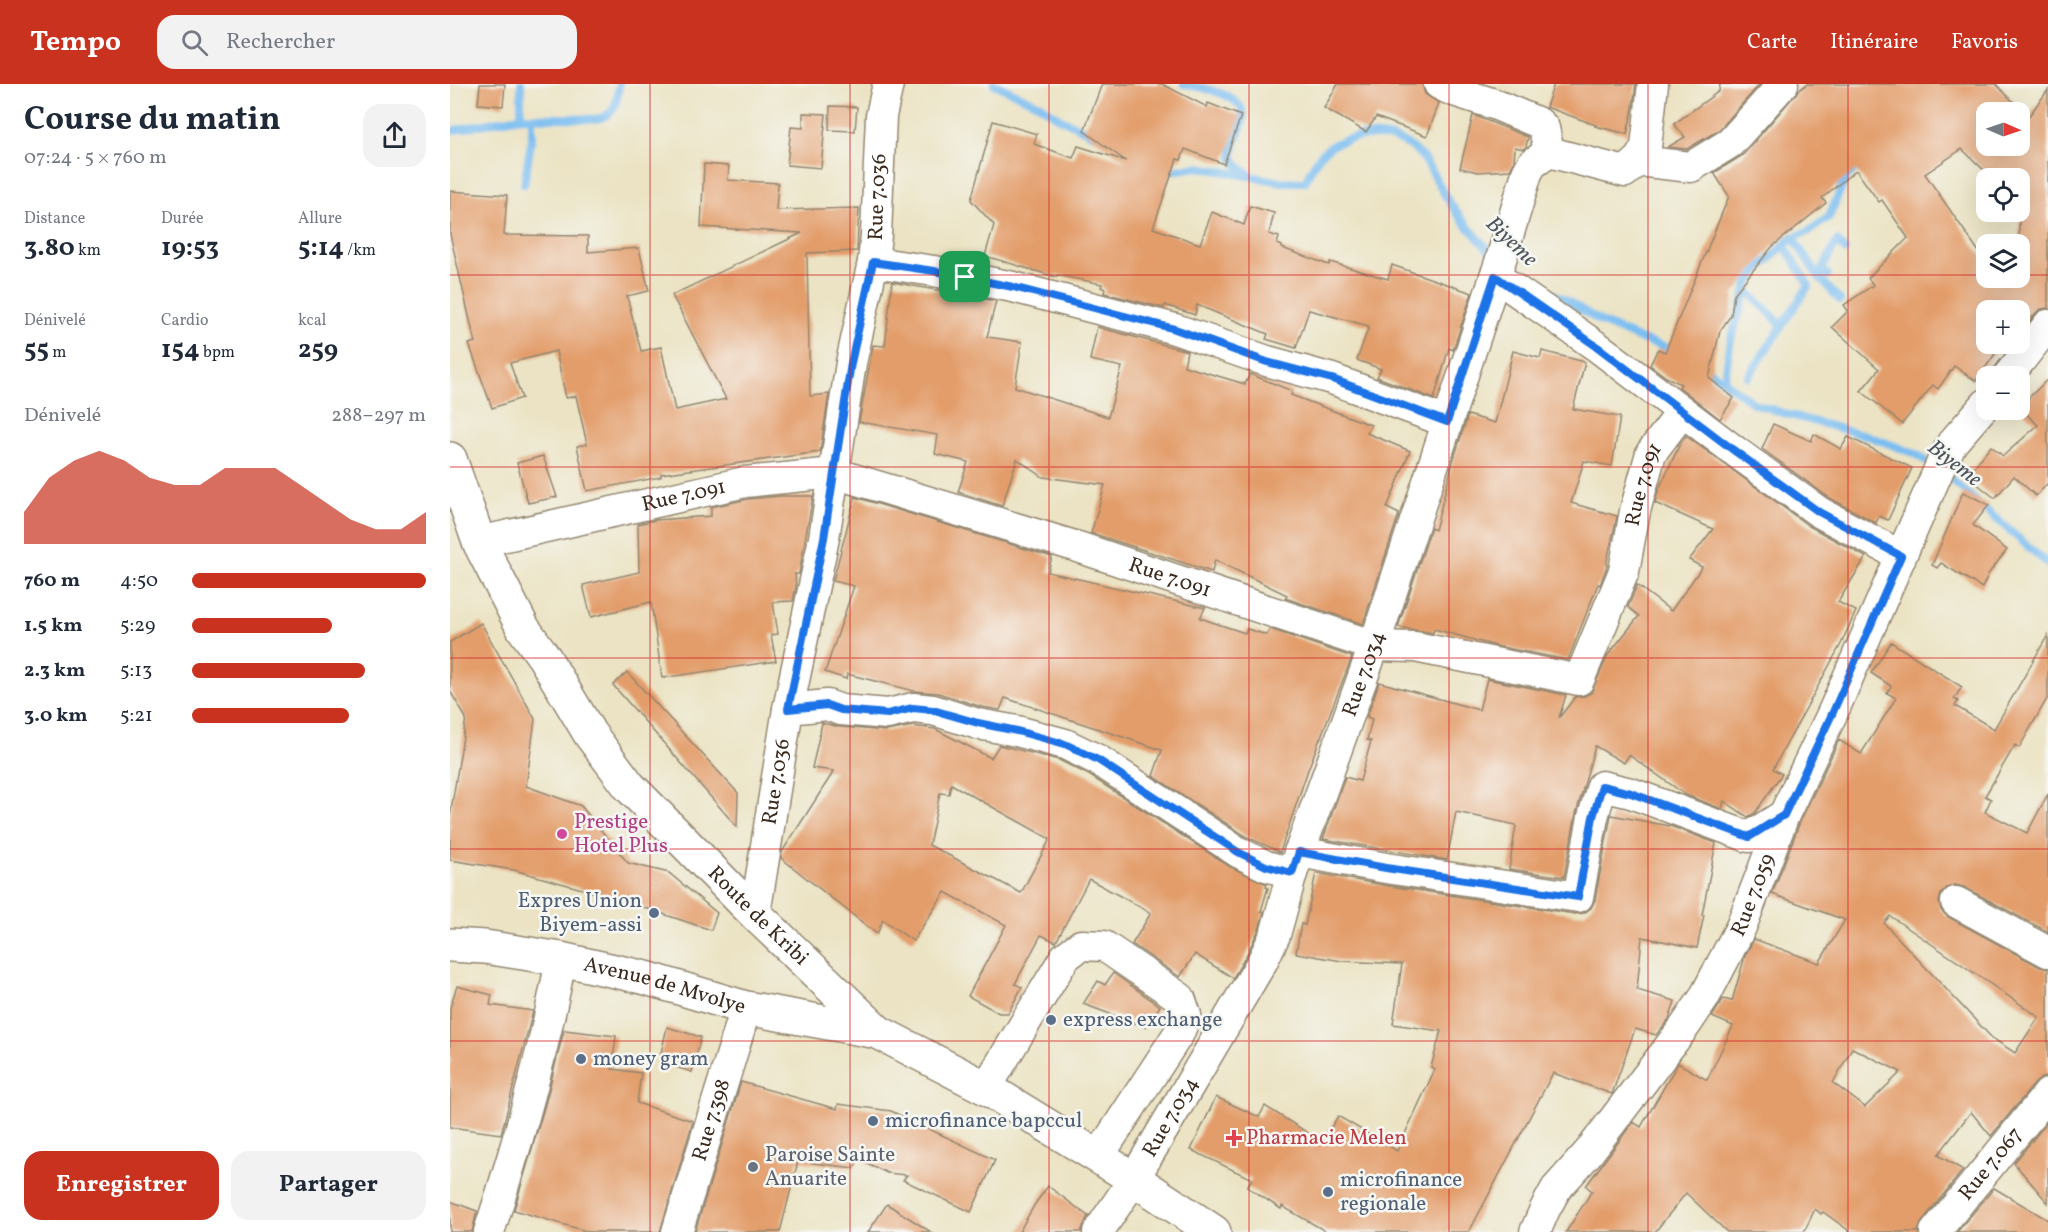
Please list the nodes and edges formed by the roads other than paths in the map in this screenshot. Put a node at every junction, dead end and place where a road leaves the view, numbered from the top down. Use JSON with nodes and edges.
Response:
{"nodes":[{"id":1,"x":888,"y":84,"type":"edge"},
{"id":2,"x":1439,"y":84,"type":"edge"},
{"id":3,"x":1653,"y":84,"type":"edge"},
{"id":4,"x":1783,"y":84,"type":"edge"},
{"id":5,"x":1549,"y":152,"type":"junction"},
{"id":6,"x":1638,"y":161,"type":"junction"},
{"id":7,"x":873,"y":262,"type":"junction"},
{"id":8,"x":1495,"y":276,"type":"junction"},
{"id":9,"x":2048,"y":325,"type":"edge"},
{"id":10,"x":2016,"y":366,"type":"edge"},
{"id":11,"x":1682,"y":412,"type":"junction"},
{"id":12,"x":1976,"y":415,"type":"edge"},
{"id":13,"x":1447,"y":422,"type":"junction"},
{"id":14,"x":450,"y":459,"type":"edge"},
{"id":15,"x":834,"y":473,"type":"junction"},
{"id":16,"x":479,"y":542,"type":"junction"},
{"id":17,"x":1901,"y":556,"type":"junction"},
{"id":18,"x":1374,"y":646,"type":"junction"},
{"id":19,"x":788,"y":709,"type":"junction"},
{"id":20,"x":1784,"y":815,"type":"junction"},
{"id":21,"x":1295,"y":862,"type":"junction"},
{"id":22,"x":1956,"y":902,"type":"dead end"},
{"id":23,"x":755,"y":914,"type":"junction"},
{"id":24,"x":450,"y":946,"type":"edge"},
{"id":25,"x":2048,"y":952,"type":"edge"},
{"id":26,"x":561,"y":960,"type":"junction"},
{"id":27,"x":746,"y":1008,"type":"junction"},
{"id":28,"x":878,"y":1032,"type":"junction"},
{"id":29,"x":986,"y":1088,"type":"junction"},
{"id":30,"x":2048,"y":1094,"type":"edge"},
{"id":31,"x":1098,"y":1156,"type":"junction"},
{"id":32,"x":1134,"y":1179,"type":"junction"},
{"id":33,"x":489,"y":1232,"type":"edge"},
{"id":34,"x":677,"y":1232,"type":"edge"},
{"id":35,"x":1098,"y":1232,"type":"edge"},
{"id":36,"x":1214,"y":1232,"type":"edge"},
{"id":37,"x":1535,"y":1232,"type":"edge"},
{"id":38,"x":1935,"y":1232,"type":"edge"}],
"edges":[{"from":1,"to":7,"type":"street","name":"Rue 7.036"},
{"from":2,"to":5,"type":"street"},
{"from":3,"to":6,"type":"street"},
{"from":4,"to":6,"type":"street"},
{"from":5,"to":6,"type":"street"},
{"from":5,"to":8,"type":"street","name":"Rue 7.034"},
{"from":7,"to":13,"type":"street"},
{"from":7,"to":15,"type":"street","name":"Rue 7.036"},
{"from":8,"to":11,"type":"street"},
{"from":8,"to":13,"type":"street","name":"Rue 7.034"},
{"from":9,"to":10,"type":"street"},
{"from":11,"to":17,"type":"street"},
{"from":11,"to":18,"type":"street","name":"Rue 7.091"},
{"from":12,"to":17,"type":"street","name":"Rue 7.059"},
{"from":13,"to":18,"type":"street","name":"Rue 7.034"},
{"from":14,"to":16,"type":"main road","name":"Route de Kribi"},
{"from":15,"to":16,"type":"street","name":"Rue 7.091"},
{"from":15,"to":18,"type":"street","name":"Rue 7.091"},
{"from":15,"to":19,"type":"street","name":"Rue 7.036"},
{"from":16,"to":23,"type":"main road","name":"Route de Kribi"},
{"from":17,"to":20,"type":"street","name":"Rue 7.059"},
{"from":18,"to":21,"type":"street","name":"Rue 7.034"},
{"from":19,"to":21,"type":"street"},
{"from":19,"to":23,"type":"street","name":"Rue 7.036"},
{"from":20,"to":21,"type":"street"},
{"from":20,"to":37,"type":"street","name":"Rue 7.059"},
{"from":21,"to":32,"type":"street","name":"Rue 7.034"},
{"from":22,"to":25,"type":"street"},
{"from":23,"to":28,"type":"main road","name":"Route de Kribi"},
{"from":24,"to":26,"type":"main road","name":"Avenue de Mvolye"},
{"from":26,"to":27,"type":"main road","name":"Avenue de Mvolye"},
{"from":26,"to":33,"type":"street"},
{"from":27,"to":28,"type":"main road","name":"Avenue de Mvolye"},
{"from":27,"to":34,"type":"street","name":"Rue 7.398"},
{"from":28,"to":29,"type":"main road","name":"Route de Kribi"},
{"from":29,"to":31,"type":"main road","name":"Route de Kribi"},
{"from":29,"to":31,"type":"street"},
{"from":30,"to":38,"type":"street","name":"Rue 7.067"},
{"from":31,"to":32,"type":"main road","name":"Route de Kribi"},
{"from":32,"to":35,"type":"street","name":"Rue 7.034"},
{"from":32,"to":36,"type":"main road","name":"Route de Kribi"}]}
